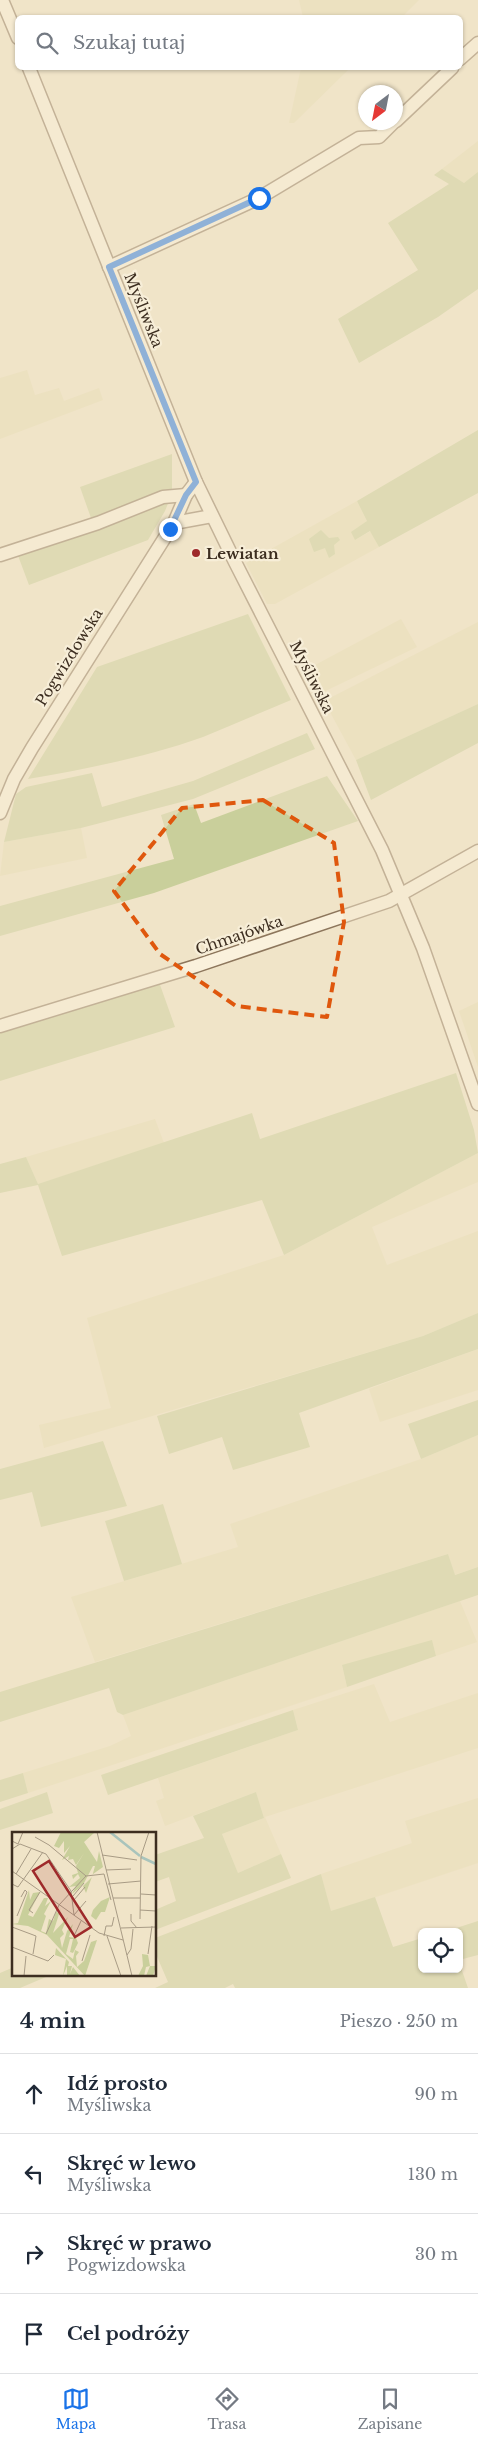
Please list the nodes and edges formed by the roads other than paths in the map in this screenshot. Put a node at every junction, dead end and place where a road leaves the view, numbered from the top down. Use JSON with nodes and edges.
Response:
{"nodes":[{"id":1,"x":2,"y":0,"type":"edge"},
{"id":2,"x":15,"y":31,"type":"edge"},
{"id":3,"x":478,"y":42,"type":"edge"},
{"id":4,"x":463,"y":56,"type":"edge"},
{"id":5,"x":31,"y":70,"type":"edge"},
{"id":6,"x":450,"y":70,"type":"edge"},
{"id":7,"x":403,"y":114,"type":"edge"},
{"id":8,"x":386,"y":130,"type":"edge"},
{"id":9,"x":109,"y":267,"type":"junction"},
{"id":10,"x":196,"y":482,"type":"junction"},
{"id":11,"x":186,"y":495,"type":"junction"},
{"id":12,"x":212,"y":516,"type":"junction"},
{"id":13,"x":174,"y":523,"type":"junction"},
{"id":14,"x":0,"y":555,"type":"edge"},
{"id":15,"x":0,"y":813,"type":"edge"},
{"id":16,"x":478,"y":851,"type":"edge"},
{"id":17,"x":402,"y":894,"type":"junction"},
{"id":18,"x":0,"y":1026,"type":"edge"},
{"id":19,"x":478,"y":1104,"type":"edge"}],
"edges":[{"from":1,"to":2,"type":"street"},
{"from":3,"to":4,"type":"street"},
{"from":5,"to":9,"type":"street","name":"Myśliwska"},
{"from":6,"to":7,"type":"street","name":"Myśliwska"},
{"from":8,"to":9,"type":"street","name":"Myśliwska"},
{"from":9,"to":10,"type":"street","name":"Myśliwska"},
{"from":10,"to":11,"type":"street","name":"Pogwizdowska"},
{"from":10,"to":12,"type":"street","name":"Myśliwska"},
{"from":11,"to":13,"type":"street","name":"Pogwizdowska"},
{"from":11,"to":14,"type":"street"},
{"from":12,"to":13,"type":"street"},
{"from":12,"to":17,"type":"street","name":"Myśliwska"},
{"from":13,"to":15,"type":"street","name":"Pogwizdowska"},
{"from":16,"to":17,"type":"street","name":"Chmajówka"},
{"from":17,"to":18,"type":"street","name":"Chmajówka"},
{"from":17,"to":19,"type":"street","name":"Myśliwska"}]}
